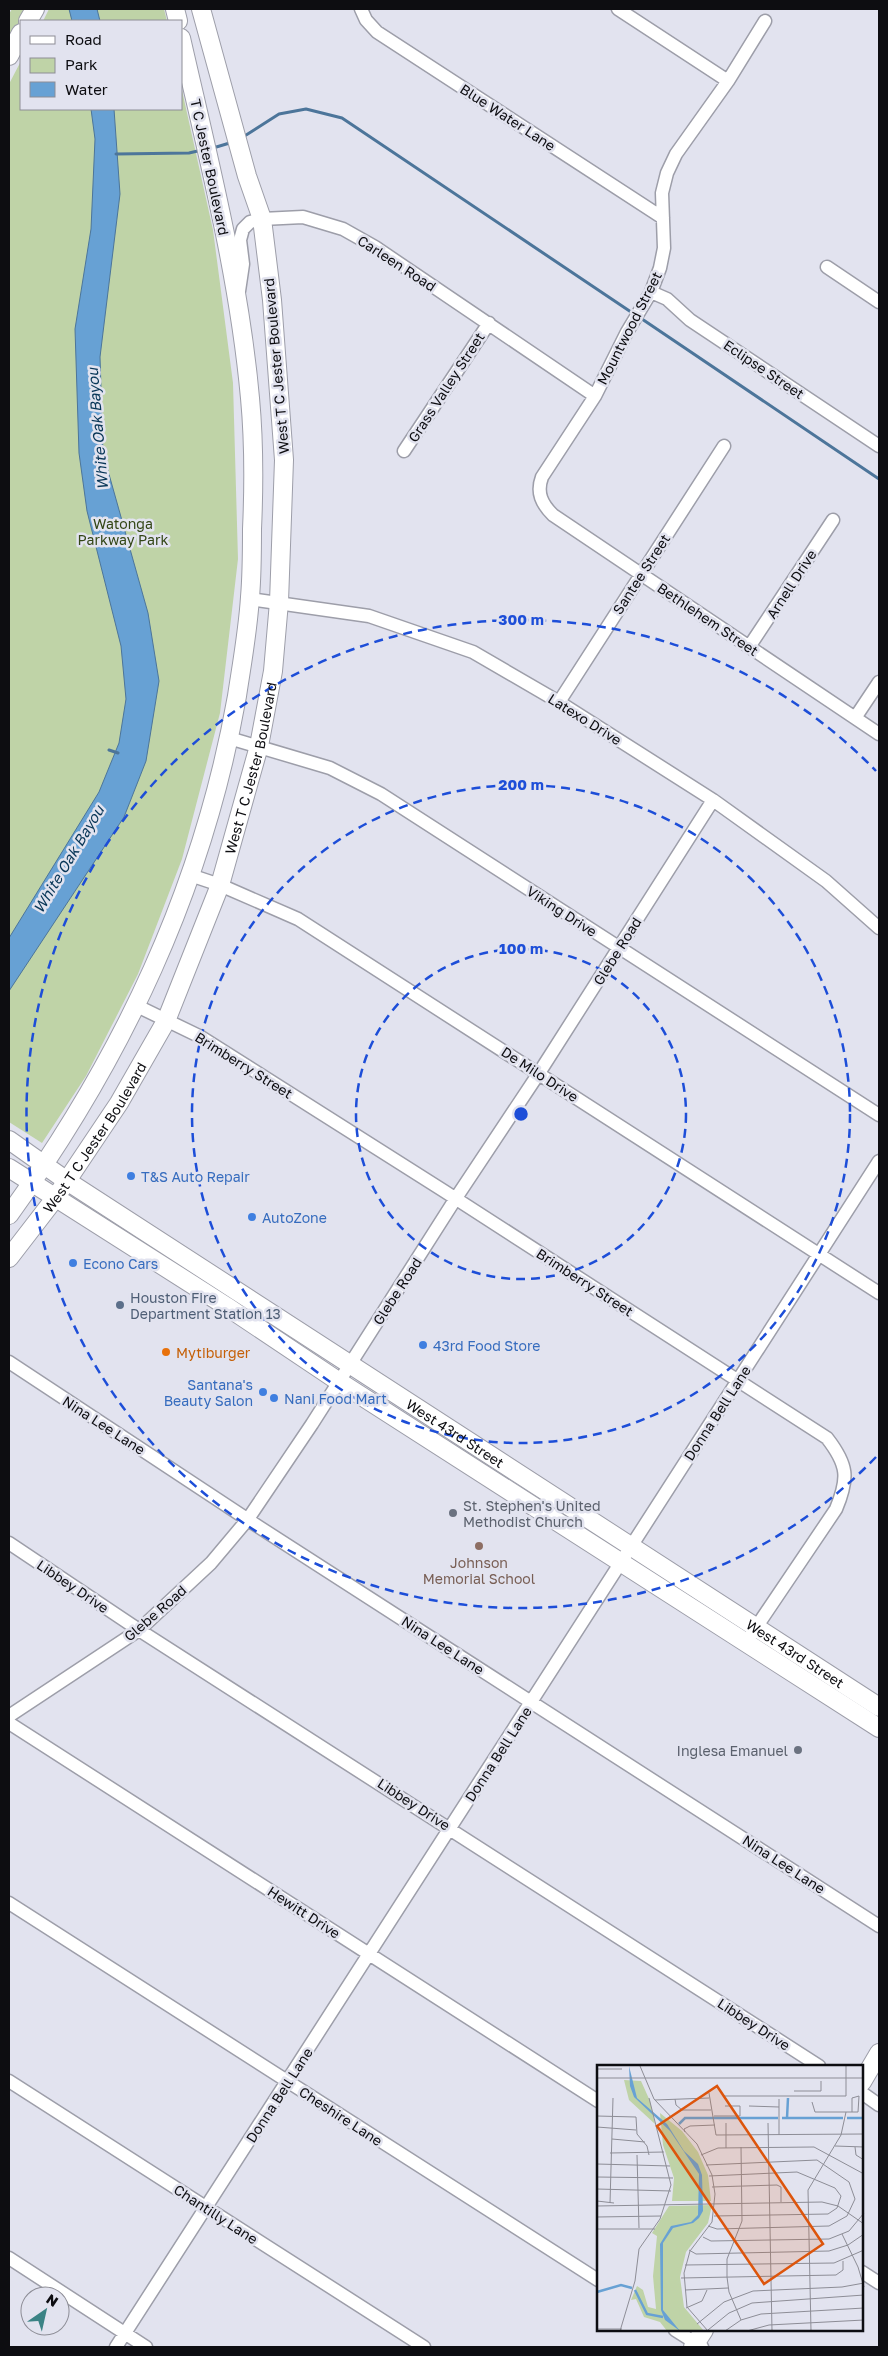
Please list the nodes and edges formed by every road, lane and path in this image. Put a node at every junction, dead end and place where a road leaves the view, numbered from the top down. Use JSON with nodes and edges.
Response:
{"nodes":[{"id":1,"x":35,"y":9,"type":"edge"},
{"id":2,"x":201,"y":9,"type":"edge"},
{"id":3,"x":362,"y":9,"type":"edge"},
{"id":4,"x":618,"y":9,"type":"edge"},
{"id":5,"x":29,"y":20,"type":"edge"},
{"id":6,"x":765,"y":21,"type":"dead end"},
{"id":7,"x":20,"y":36,"type":"edge"},
{"id":8,"x":182,"y":42,"type":"edge"},
{"id":9,"x":9,"y":56,"type":"edge"},
{"id":10,"x":728,"y":81,"type":"junction"},
{"id":11,"x":663,"y":218,"type":"junction"},
{"id":12,"x":262,"y":219,"type":"junction"},
{"id":13,"x":827,"y":267,"type":"dead end"},
{"id":14,"x":651,"y":292,"type":"junction"},
{"id":15,"x":238,"y":298,"type":"junction"},
{"id":16,"x":879,"y":302,"type":"edge"},
{"id":17,"x":488,"y":323,"type":"junction"},
{"id":18,"x":595,"y":396,"type":"junction"},
{"id":19,"x":724,"y":446,"type":"dead end"},
{"id":20,"x":879,"y":446,"type":"edge"},
{"id":21,"x":404,"y":451,"type":"dead end"},
{"id":22,"x":541,"y":498,"type":"joint"},
{"id":23,"x":833,"y":520,"type":"dead end"},
{"id":24,"x":641,"y":573,"type":"junction"},
{"id":25,"x":250,"y":599,"type":"junction"},
{"id":26,"x":279,"y":602,"type":"junction"},
{"id":27,"x":749,"y":647,"type":"junction"},
{"id":28,"x":879,"y":682,"type":"edge"},
{"id":29,"x":558,"y":702,"type":"junction"},
{"id":30,"x":855,"y":718,"type":"junction"},
{"id":31,"x":879,"y":734,"type":"edge"},
{"id":32,"x":229,"y":738,"type":"junction"},
{"id":33,"x":259,"y":746,"type":"junction"},
{"id":34,"x":713,"y":800,"type":"junction"},
{"id":35,"x":190,"y":875,"type":"junction"},
{"id":36,"x":220,"y":885,"type":"junction"},
{"id":37,"x":879,"y":928,"type":"edge"},
{"id":38,"x":619,"y":948,"type":"junction"},
{"id":39,"x":137,"y":1006,"type":"junction"},
{"id":40,"x":166,"y":1021,"type":"junction"},
{"id":41,"x":539,"y":1073,"type":"junction"},
{"id":42,"x":879,"y":1115,"type":"edge"},
{"id":43,"x":9,"y":1140,"type":"edge"},
{"id":44,"x":879,"y":1161,"type":"edge"},
{"id":45,"x":44,"y":1164,"type":"junction"},
{"id":46,"x":9,"y":1168,"type":"edge"},
{"id":47,"x":67,"y":1181,"type":"junction"},
{"id":48,"x":32,"y":1182,"type":"junction"},
{"id":49,"x":56,"y":1197,"type":"junction"},
{"id":50,"x":456,"y":1198,"type":"junction"},
{"id":51,"x":9,"y":1215,"type":"edge"},
{"id":52,"x":164,"y":1243,"type":"junction"},
{"id":53,"x":819,"y":1255,"type":"junction"},
{"id":54,"x":9,"y":1258,"type":"edge"},
{"id":55,"x":156,"y":1263,"type":"junction"},
{"id":56,"x":236,"y":1290,"type":"junction"},
{"id":57,"x":879,"y":1293,"type":"edge"},
{"id":58,"x":226,"y":1306,"type":"junction"},
{"id":59,"x":9,"y":1362,"type":"edge"},
{"id":60,"x":349,"y":1364,"type":"junction"},
{"id":61,"x":338,"y":1380,"type":"junction"},
{"id":62,"x":739,"y":1381,"type":"junction"},
{"id":63,"x":489,"y":1456,"type":"junction"},
{"id":64,"x":479,"y":1472,"type":"junction"},
{"id":65,"x":248,"y":1519,"type":"junction"},
{"id":66,"x":9,"y":1543,"type":"edge"},
{"id":67,"x":632,"y":1546,"type":"junction"},
{"id":68,"x":621,"y":1563,"type":"junction"},
{"id":69,"x":756,"y":1627,"type":"junction"},
{"id":70,"x":139,"y":1630,"type":"junction"},
{"id":71,"x":746,"y":1643,"type":"junction"},
{"id":72,"x":532,"y":1702,"type":"junction"},
{"id":73,"x":879,"y":1707,"type":"edge"},
{"id":74,"x":9,"y":1716,"type":"edge"},
{"id":75,"x":9,"y":1723,"type":"edge"},
{"id":76,"x":878,"y":1725,"type":"edge"},
{"id":77,"x":451,"y":1828,"type":"junction"},
{"id":78,"x":9,"y":1902,"type":"edge"},
{"id":79,"x":879,"y":1926,"type":"edge"},
{"id":80,"x":369,"y":1954,"type":"junction"},
{"id":81,"x":879,"y":2053,"type":"edge"},
{"id":82,"x":817,"y":2065,"type":"edge"},
{"id":83,"x":863,"y":2080,"type":"edge"},
{"id":84,"x":9,"y":2081,"type":"edge"},
{"id":85,"x":288,"y":2081,"type":"junction"},
{"id":86,"x":863,"y":2094,"type":"edge"},
{"id":87,"x":597,"y":2101,"type":"edge"},
{"id":88,"x":879,"y":2104,"type":"edge"},
{"id":89,"x":207,"y":2207,"type":"junction"},
{"id":90,"x":9,"y":2258,"type":"edge"},
{"id":91,"x":863,"y":2273,"type":"edge"},
{"id":92,"x":597,"y":2279,"type":"edge"},
{"id":93,"x":879,"y":2283,"type":"edge"},
{"id":94,"x":677,"y":2331,"type":"edge"},
{"id":95,"x":125,"y":2334,"type":"junction"},
{"id":96,"x":699,"y":2342,"type":"edge"},
{"id":97,"x":116,"y":2347,"type":"edge"},
{"id":98,"x":146,"y":2347,"type":"edge"},
{"id":99,"x":424,"y":2347,"type":"edge"}],
"edges":[{"from":1,"to":5,"type":"main road"},
{"from":2,"to":12,"type":"main road"},
{"from":3,"to":11,"type":"street","name":"Blue Water Lane"},
{"from":4,"to":10,"type":"street"},
{"from":6,"to":10,"type":"street","name":"Mountwood Street"},
{"from":7,"to":9,"type":"main road"},
{"from":8,"to":15,"type":"main road","name":"T C Jester Boulevard"},
{"from":10,"to":11,"type":"street","name":"Mountwood Street"},
{"from":11,"to":14,"type":"street","name":"Mountwood Street"},
{"from":12,"to":15,"type":"street","name":"Carleen Road"},
{"from":12,"to":17,"type":"street","name":"Carleen Road"},
{"from":12,"to":26,"type":"main road","name":"West T C Jester Boulevard"},
{"from":13,"to":16,"type":"street"},
{"from":14,"to":18,"type":"street","name":"Mountwood Street"},
{"from":14,"to":20,"type":"street","name":"Eclipse Street"},
{"from":15,"to":25,"type":"main road","name":"West T C Jester Boulevard"},
{"from":17,"to":18,"type":"street","name":"Carleen Road"},
{"from":17,"to":21,"type":"street","name":"Grass Valley Street"},
{"from":18,"to":22,"type":"street","name":"Mountwood Street"},
{"from":19,"to":24,"type":"street","name":"Santee Street"},
{"from":22,"to":24,"type":"street","name":"Bethlehem Street"},
{"from":23,"to":27,"type":"street","name":"Arnell Drive"},
{"from":24,"to":27,"type":"street","name":"Bethlehem Street"},
{"from":24,"to":29,"type":"street","name":"Santee Street"},
{"from":25,"to":26,"type":"street","name":"Latexo Drive"},
{"from":25,"to":32,"type":"main road","name":"West T C Jester Boulevard"},
{"from":26,"to":29,"type":"street","name":"Latexo Drive"},
{"from":26,"to":33,"type":"main road","name":"West T C Jester Boulevard"},
{"from":27,"to":30,"type":"street","name":"Bethlehem Street"},
{"from":28,"to":30,"type":"street"},
{"from":29,"to":34,"type":"street","name":"Latexo Drive"},
{"from":30,"to":31,"type":"street","name":"Bethlehem Street"},
{"from":32,"to":33,"type":"street","name":"Viking Drive"},
{"from":32,"to":35,"type":"main road","name":"West T C Jester Boulevard"},
{"from":33,"to":36,"type":"main road","name":"West T C Jester Boulevard"},
{"from":33,"to":38,"type":"street","name":"Viking Drive"},
{"from":34,"to":37,"type":"street","name":"Latexo Drive"},
{"from":34,"to":38,"type":"street","name":"Glebe Road"},
{"from":35,"to":36,"type":"street","name":"De Milo Drive"},
{"from":35,"to":39,"type":"main road","name":"West T C Jester Boulevard"},
{"from":36,"to":40,"type":"main road","name":"West T C Jester Boulevard"},
{"from":36,"to":41,"type":"street","name":"De Milo Drive"},
{"from":38,"to":41,"type":"street","name":"Glebe Road"},
{"from":38,"to":42,"type":"street","name":"Viking Drive"},
{"from":39,"to":40,"type":"street","name":"Brimberry Street"},
{"from":39,"to":45,"type":"main road","name":"West T C Jester Boulevard"},
{"from":40,"to":47,"type":"main road","name":"West T C Jester Boulevard"},
{"from":40,"to":50,"type":"street","name":"Brimberry Street"},
{"from":41,"to":50,"type":"street","name":"Glebe Road"},
{"from":41,"to":53,"type":"street","name":"De Milo Drive"},
{"from":43,"to":45,"type":"main road","name":"West 43rd Street"},
{"from":44,"to":53,"type":"street","name":"Donna Bell Lane"},
{"from":45,"to":47,"type":"main road","name":"West 43rd Street"},
{"from":45,"to":48,"type":"main road","name":"West T C Jester Boulevard"},
{"from":46,"to":48,"type":"main road","name":"West 43rd Street"},
{"from":47,"to":49,"type":"main road","name":"West T C Jester Boulevard"},
{"from":47,"to":52,"type":"main road","name":"West 43rd Street"},
{"from":48,"to":49,"type":"main road","name":"West 43rd Street"},
{"from":48,"to":51,"type":"main road","name":"West T C Jester Boulevard"},
{"from":49,"to":54,"type":"main road","name":"West T C Jester Boulevard"},
{"from":49,"to":55,"type":"main road","name":"West 43rd Street"},
{"from":50,"to":60,"type":"street","name":"Glebe Road"},
{"from":50,"to":62,"type":"street","name":"Brimberry Street"},
{"from":52,"to":55,"type":"main road"},
{"from":52,"to":56,"type":"main road","name":"West 43rd Street"},
{"from":53,"to":57,"type":"street","name":"De Milo Drive"},
{"from":53,"to":62,"type":"street","name":"Donna Bell Lane"},
{"from":55,"to":58,"type":"main road","name":"West 43rd Street"},
{"from":56,"to":58,"type":"main road"},
{"from":56,"to":60,"type":"main road","name":"West 43rd Street"},
{"from":58,"to":61,"type":"main road","name":"West 43rd Street"},
{"from":59,"to":65,"type":"street","name":"Nina Lee Lane"},
{"from":60,"to":61,"type":"street","name":"Glebe Road"},
{"from":60,"to":63,"type":"main road","name":"West 43rd Street"},
{"from":61,"to":64,"type":"main road","name":"West 43rd Street"},
{"from":61,"to":65,"type":"street","name":"Glebe Road"},
{"from":62,"to":67,"type":"street","name":"Donna Bell Lane"},
{"from":62,"to":69,"type":"street","name":"Brimberry Street"},
{"from":63,"to":64,"type":"main road"},
{"from":63,"to":67,"type":"main road","name":"West 43rd Street"},
{"from":64,"to":68,"type":"main road","name":"West 43rd Street"},
{"from":65,"to":70,"type":"street","name":"Glebe Road"},
{"from":65,"to":72,"type":"street","name":"Nina Lee Lane"},
{"from":66,"to":70,"type":"street","name":"Libbey Drive"},
{"from":67,"to":68,"type":"street","name":"Donna Bell Lane"},
{"from":67,"to":69,"type":"main road","name":"West 43rd Street"},
{"from":68,"to":71,"type":"main road","name":"West 43rd Street"},
{"from":68,"to":72,"type":"street","name":"Donna Bell Lane"},
{"from":69,"to":71,"type":"street","name":"Brimberry Street"},
{"from":69,"to":73,"type":"main road","name":"West 43rd Street"},
{"from":70,"to":74,"type":"street","name":"Glebe Road"},
{"from":70,"to":77,"type":"street","name":"Libbey Drive"},
{"from":71,"to":76,"type":"main road","name":"West 43rd Street"},
{"from":72,"to":77,"type":"street","name":"Donna Bell Lane"},
{"from":72,"to":79,"type":"street","name":"Nina Lee Lane"},
{"from":75,"to":80,"type":"street","name":"Hewitt Drive"},
{"from":77,"to":80,"type":"street","name":"Donna Bell Lane"},
{"from":77,"to":82,"type":"street","name":"Libbey Drive"},
{"from":78,"to":85,"type":"street","name":"Cheshire Lane"},
{"from":80,"to":85,"type":"street","name":"Donna Bell Lane"},
{"from":80,"to":87,"type":"street","name":"Hewitt Drive"},
{"from":81,"to":83,"type":"main road"},
{"from":84,"to":89,"type":"street","name":"Chantilly Lane"},
{"from":85,"to":89,"type":"street","name":"Donna Bell Lane"},
{"from":85,"to":92,"type":"street","name":"Cheshire Lane"},
{"from":86,"to":88,"type":"street"},
{"from":89,"to":95,"type":"street","name":"Donna Bell Lane"},
{"from":89,"to":99,"type":"street","name":"Chantilly Lane"},
{"from":90,"to":95,"type":"street"},
{"from":91,"to":93,"type":"street"},
{"from":94,"to":96,"type":"street"},
{"from":95,"to":97,"type":"street","name":"Donna Bell Lane"},
{"from":95,"to":98,"type":"street"}]}
